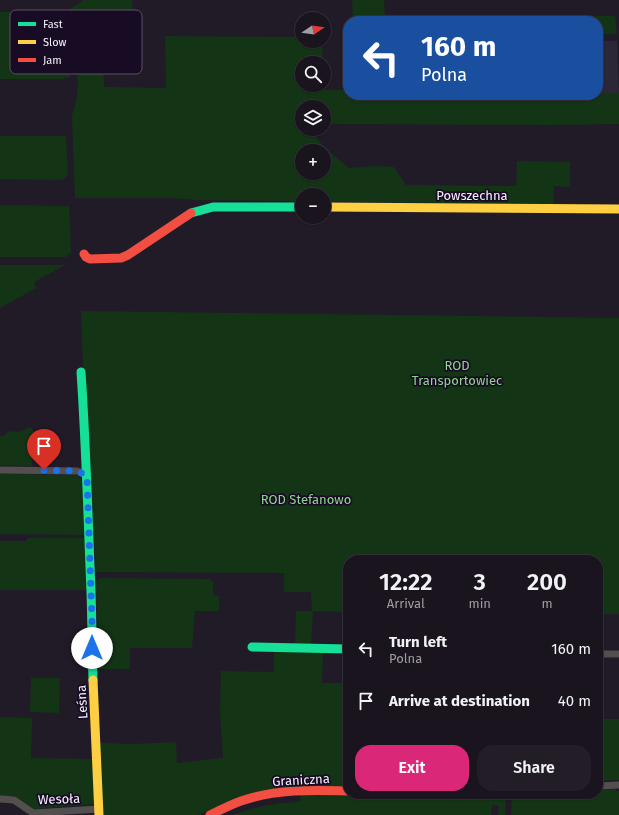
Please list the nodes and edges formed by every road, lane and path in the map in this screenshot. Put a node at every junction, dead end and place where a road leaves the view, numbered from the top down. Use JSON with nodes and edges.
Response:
{"nodes":[{"id":1,"x":295,"y":207,"type":"edge"},
{"id":2,"x":331,"y":207,"type":"edge"},
{"id":3,"x":619,"y":210,"type":"edge"},
{"id":4,"x":84,"y":254,"type":"dead end"},
{"id":5,"x":81,"y":372,"type":"dead end"},
{"id":6,"x":0,"y":470,"type":"edge"},
{"id":7,"x":87,"y":477,"type":"junction"},
{"id":8,"x":252,"y":647,"type":"dead end"},
{"id":9,"x":343,"y":649,"type":"edge"},
{"id":10,"x":603,"y":654,"type":"edge"},
{"id":11,"x":619,"y":654,"type":"edge"},
{"id":12,"x":619,"y":785,"type":"edge"},
{"id":13,"x":603,"y":786,"type":"edge"},
{"id":14,"x":343,"y":791,"type":"edge"},
{"id":15,"x":0,"y":799,"type":"edge"},
{"id":16,"x":99,"y":812,"type":"edge"},
{"id":17,"x":210,"y":815,"type":"edge"}],
"edges":[{"from":1,"to":4,"type":"street"},
{"from":2,"to":3,"type":"street","name":"Powszechna"},
{"from":5,"to":7,"type":"street","name":"Leśna"},
{"from":6,"to":7,"type":"street"},
{"from":7,"to":16,"type":"street","name":"Leśna"},
{"from":8,"to":9,"type":"street"},
{"from":10,"to":11,"type":"street"},
{"from":12,"to":13,"type":"street"},
{"from":14,"to":17,"type":"street","name":"Graniczna"},
{"from":15,"to":16,"type":"street","name":"Wesoła"}]}
